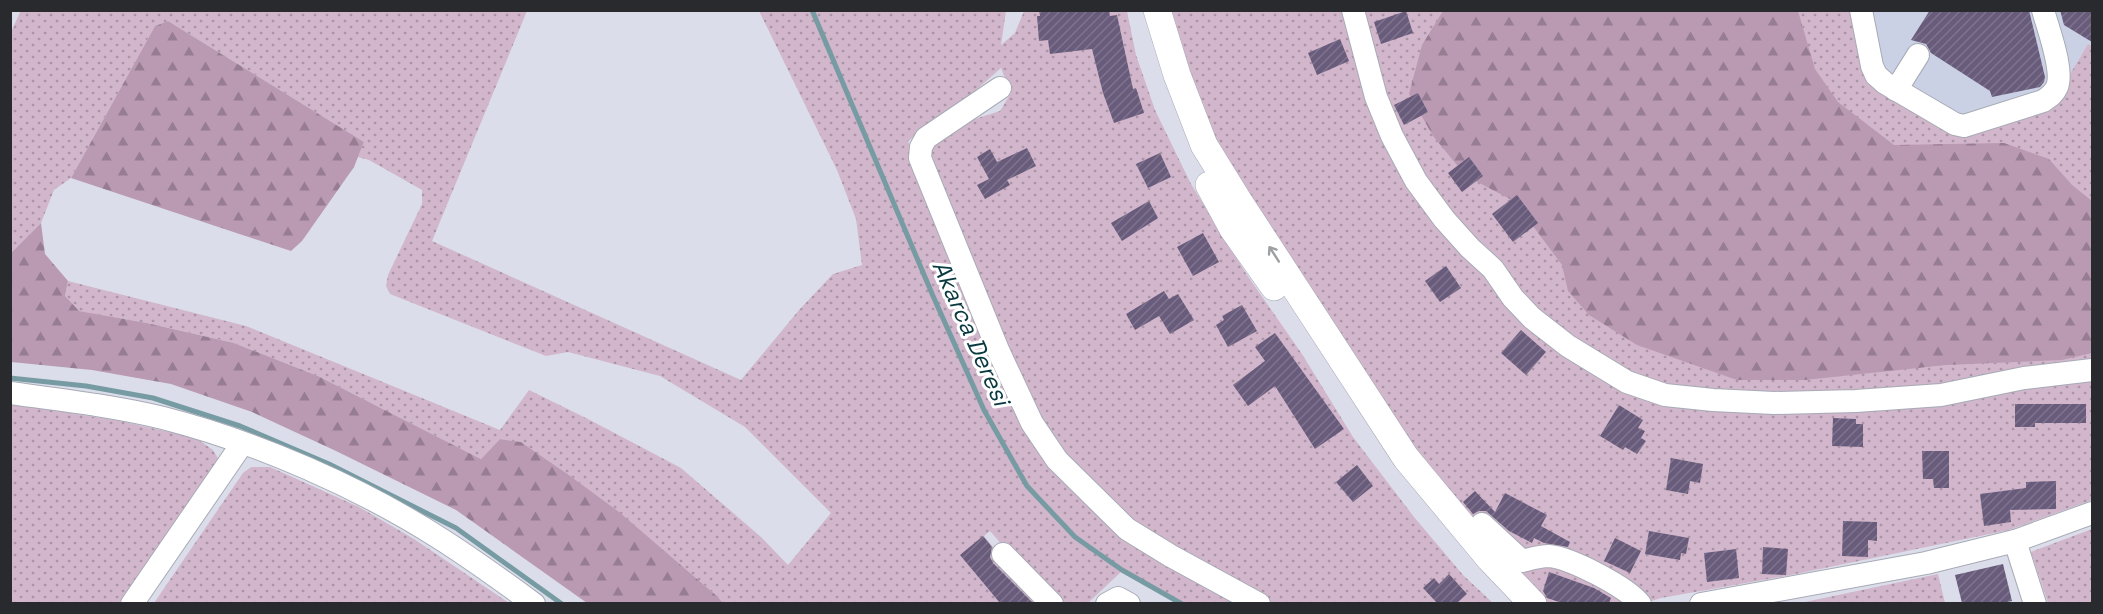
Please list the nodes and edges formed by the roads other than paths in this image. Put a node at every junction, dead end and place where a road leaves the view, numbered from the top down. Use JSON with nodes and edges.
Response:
{"nodes":[{"id":1,"x":1144,"y":10,"type":"edge"},
{"id":2,"x":1157,"y":10,"type":"edge"},
{"id":3,"x":1353,"y":10,"type":"edge"},
{"id":4,"x":1861,"y":10,"type":"edge"},
{"id":5,"x":2043,"y":10,"type":"edge"},
{"id":6,"x":1918,"y":55,"type":"dead end"},
{"id":7,"x":1000,"y":88,"type":"dead end"},
{"id":8,"x":1896,"y":90,"type":"junction"},
{"id":9,"x":2092,"y":370,"type":"edge"},
{"id":10,"x":10,"y":393,"type":"edge"},
{"id":11,"x":242,"y":444,"type":"junction"},
{"id":12,"x":2092,"y":513,"type":"edge"},
{"id":13,"x":1482,"y":524,"type":"dead end"},
{"id":14,"x":2015,"y":541,"type":"junction"},
{"id":15,"x":1003,"y":554,"type":"dead end"},
{"id":16,"x":1733,"y":601,"type":"edge"},
{"id":17,"x":132,"y":603,"type":"edge"},
{"id":18,"x":534,"y":603,"type":"edge"},
{"id":19,"x":1052,"y":603,"type":"edge"},
{"id":20,"x":1107,"y":603,"type":"edge"},
{"id":21,"x":1129,"y":603,"type":"edge"},
{"id":22,"x":1259,"y":603,"type":"edge"},
{"id":23,"x":1514,"y":603,"type":"edge"},
{"id":24,"x":1533,"y":603,"type":"edge"},
{"id":25,"x":1640,"y":603,"type":"edge"},
{"id":26,"x":1701,"y":603,"type":"edge"},
{"id":27,"x":2035,"y":603,"type":"edge"}],
"edges":[{"from":1,"to":23,"type":"main road"},
{"from":24,"to":2,"type":"main road","one_way":true},
{"from":3,"to":9,"type":"street"},
{"from":4,"to":8,"type":"street"},
{"from":5,"to":8,"type":"street"},
{"from":6,"to":8,"type":"street"},
{"from":7,"to":22,"type":"street"},
{"from":10,"to":11,"type":"street"},
{"from":11,"to":17,"type":"street"},
{"from":11,"to":18,"type":"street"},
{"from":12,"to":14,"type":"street"},
{"from":13,"to":25,"type":"street"},
{"from":14,"to":16,"type":"street"},
{"from":14,"to":27,"type":"street"},
{"from":15,"to":19,"type":"street"},
{"from":16,"to":26,"type":"street"},
{"from":20,"to":21,"type":"street"}]}
